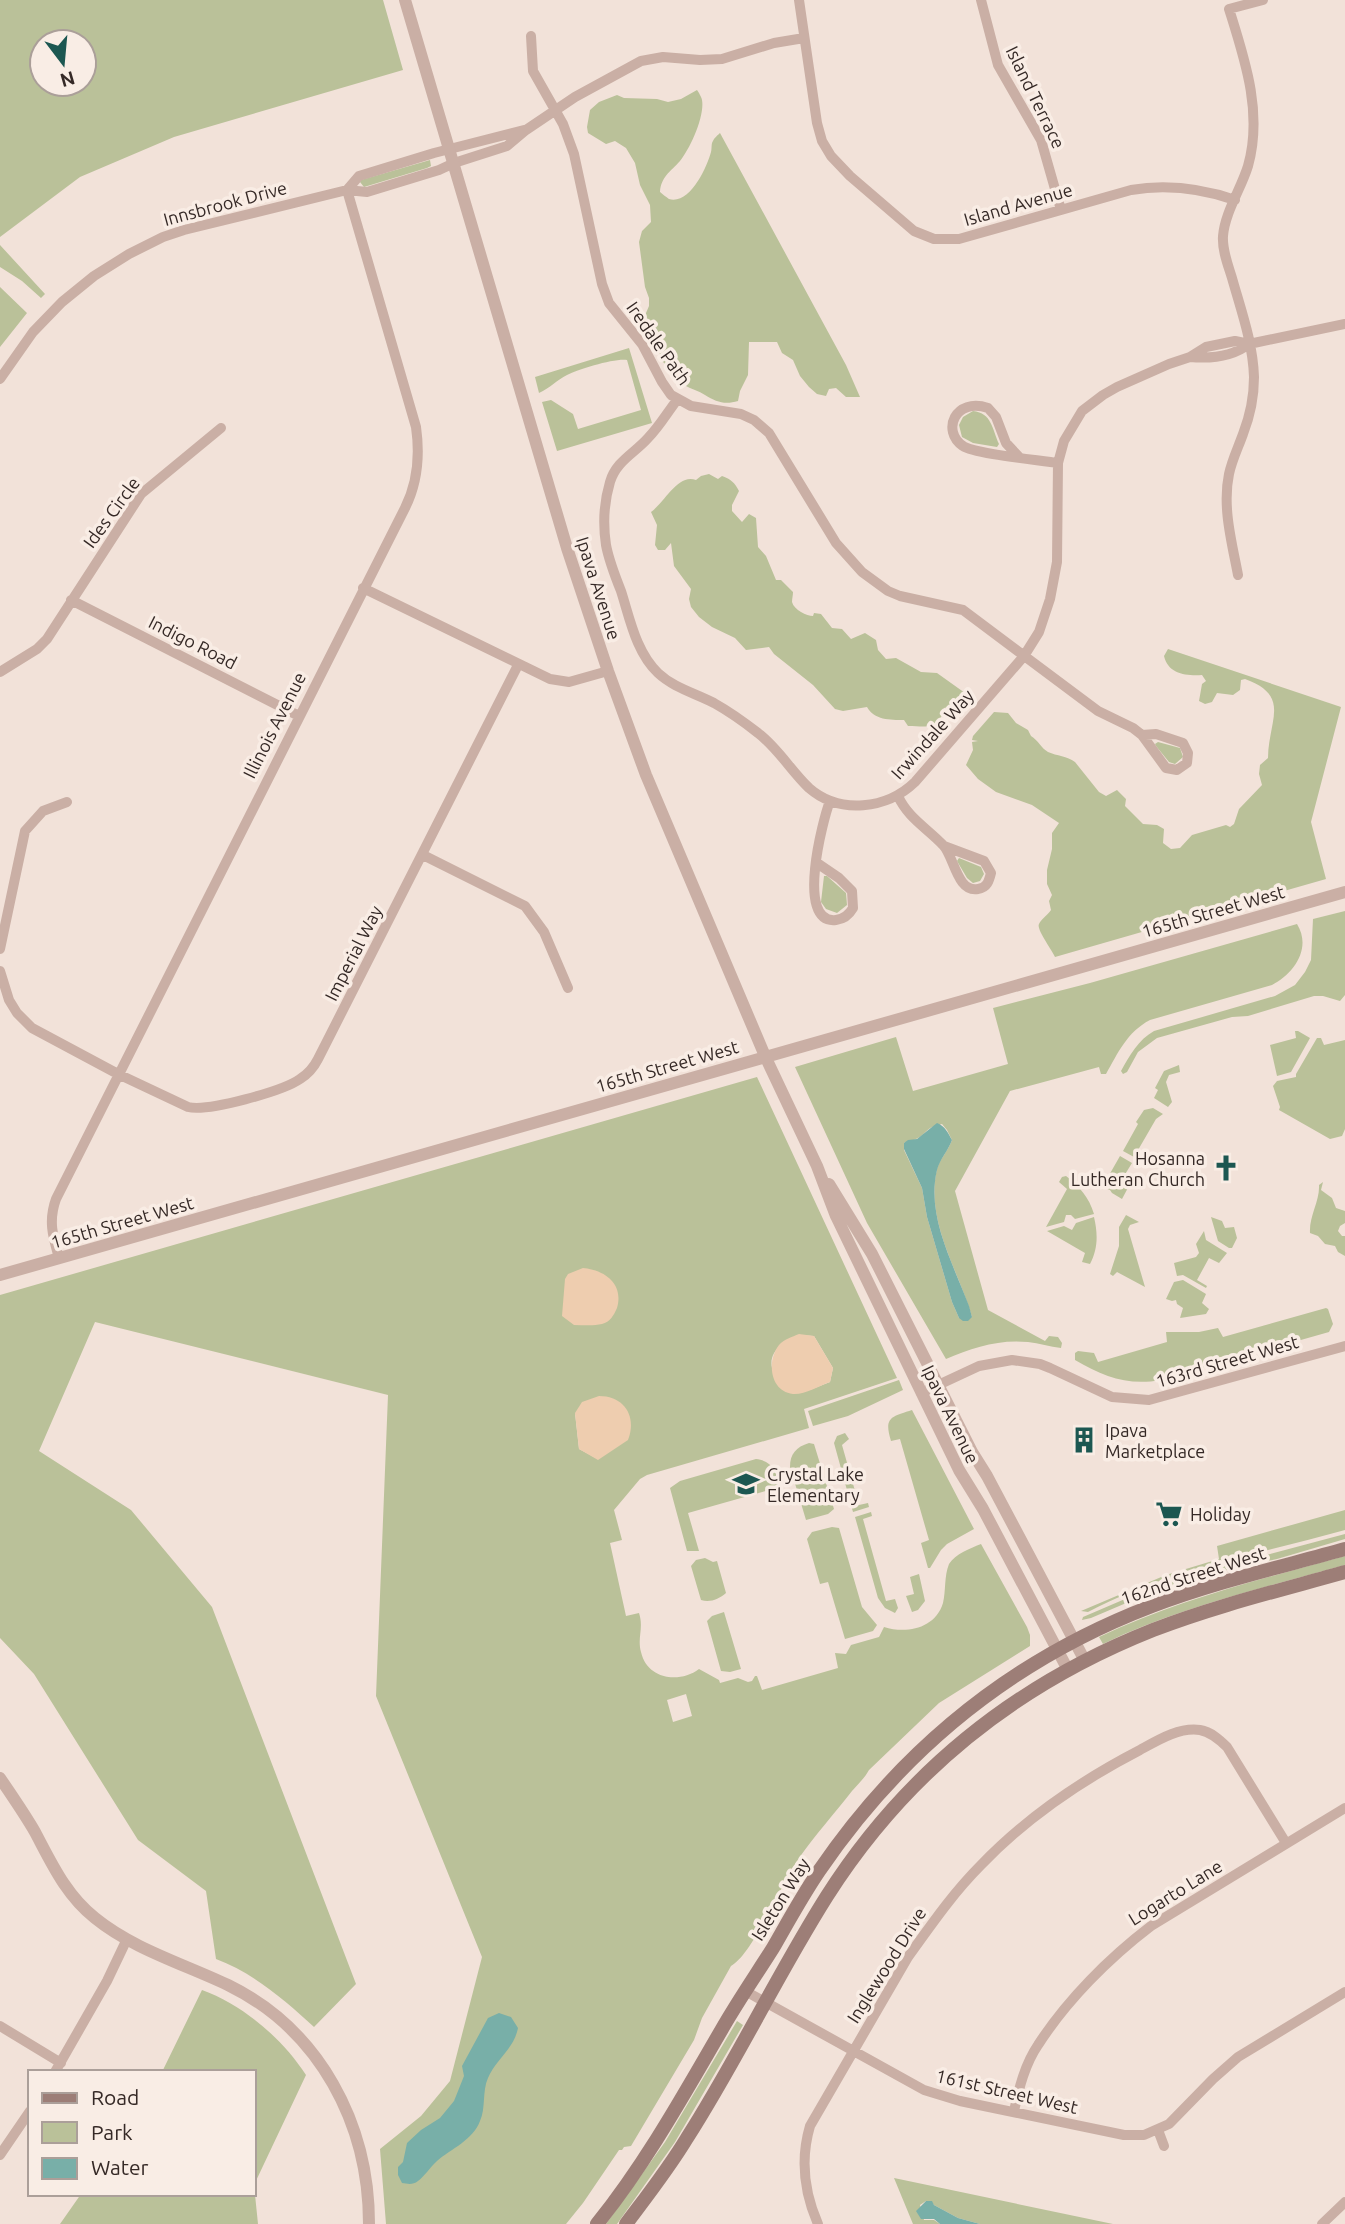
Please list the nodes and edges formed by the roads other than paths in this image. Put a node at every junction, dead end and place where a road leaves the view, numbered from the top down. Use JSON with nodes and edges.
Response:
{"nodes":[{"id":1,"x":405,"y":0,"type":"edge"},
{"id":2,"x":799,"y":0,"type":"edge"},
{"id":3,"x":981,"y":0,"type":"edge"},
{"id":4,"x":1263,"y":0,"type":"edge"},
{"id":5,"x":531,"y":36,"type":"dead end"},
{"id":6,"x":804,"y":38,"type":"junction"},
{"id":7,"x":555,"y":110,"type":"junction"},
{"id":8,"x":526,"y":130,"type":"junction"},
{"id":9,"x":450,"y":150,"type":"junction"},
{"id":10,"x":454,"y":163,"type":"junction"},
{"id":11,"x":347,"y":190,"type":"junction"},
{"id":12,"x":1235,"y":200,"type":"junction"},
{"id":13,"x":1061,"y":210,"type":"junction"},
{"id":14,"x":1345,"y":324,"type":"edge"},
{"id":15,"x":1250,"y":344,"type":"junction"},
{"id":16,"x":0,"y":379,"type":"edge"},
{"id":17,"x":677,"y":400,"type":"junction"},
{"id":18,"x":221,"y":428,"type":"dead end"},
{"id":19,"x":1019,"y":457,"type":"junction"},
{"id":20,"x":1058,"y":463,"type":"junction"},
{"id":21,"x":1238,"y":575,"type":"dead end"},
{"id":22,"x":363,"y":588,"type":"junction"},
{"id":23,"x":71,"y":600,"type":"junction"},
{"id":24,"x":1024,"y":656,"type":"junction"},
{"id":25,"x":517,"y":665,"type":"junction"},
{"id":26,"x":608,"y":671,"type":"junction"},
{"id":27,"x":0,"y":672,"type":"edge"},
{"id":28,"x":299,"y":716,"type":"junction"},
{"id":29,"x":1142,"y":735,"type":"dead end"},
{"id":30,"x":898,"y":796,"type":"junction"},
{"id":31,"x":830,"y":801,"type":"junction"},
{"id":32,"x":67,"y":802,"type":"dead end"},
{"id":33,"x":944,"y":846,"type":"junction"},
{"id":34,"x":423,"y":855,"type":"junction"},
{"id":35,"x":817,"y":863,"type":"junction"},
{"id":36,"x":1345,"y":892,"type":"edge"},
{"id":37,"x":0,"y":949,"type":"edge"},
{"id":38,"x":0,"y":971,"type":"edge"},
{"id":39,"x":568,"y":988,"type":"dead end"},
{"id":40,"x":765,"y":1056,"type":"junction"},
{"id":41,"x":118,"y":1074,"type":"junction"},
{"id":42,"x":817,"y":1166,"type":"junction"},
{"id":43,"x":60,"y":1258,"type":"junction"},
{"id":44,"x":0,"y":1275,"type":"edge"},
{"id":45,"x":1345,"y":1346,"type":"edge"},
{"id":46,"x":939,"y":1384,"type":"junction"},
{"id":47,"x":921,"y":1393,"type":"junction"},
{"id":48,"x":1345,"y":1549,"type":"edge"},
{"id":49,"x":1345,"y":1572,"type":"edge"},
{"id":50,"x":1074,"y":1640,"type":"junction"},
{"id":51,"x":1057,"y":1650,"type":"junction"},
{"id":52,"x":1085,"y":1661,"type":"junction"},
{"id":53,"x":1068,"y":1670,"type":"junction"},
{"id":54,"x":0,"y":1778,"type":"edge"},
{"id":55,"x":1345,"y":1808,"type":"edge"},
{"id":56,"x":1286,"y":1843,"type":"junction"},
{"id":57,"x":127,"y":1938,"type":"junction"},
{"id":58,"x":747,"y":1992,"type":"junction"},
{"id":59,"x":1345,"y":1992,"type":"edge"},
{"id":60,"x":766,"y":2002,"type":"junction"},
{"id":61,"x":0,"y":2026,"type":"edge"},
{"id":62,"x":854,"y":2050,"type":"junction"},
{"id":63,"x":58,"y":2068,"type":"edge"},
{"id":64,"x":1014,"y":2111,"type":"junction"},
{"id":65,"x":28,"y":2114,"type":"edge"},
{"id":66,"x":1158,"y":2130,"type":"junction"},
{"id":67,"x":1164,"y":2146,"type":"dead end"},
{"id":68,"x":0,"y":2155,"type":"edge"},
{"id":69,"x":1345,"y":2202,"type":"edge"},
{"id":70,"x":369,"y":2224,"type":"edge"},
{"id":71,"x":597,"y":2224,"type":"edge"},
{"id":72,"x":626,"y":2224,"type":"edge"},
{"id":73,"x":818,"y":2224,"type":"edge"},
{"id":74,"x":1322,"y":2224,"type":"edge"}],
"edges":[{"from":1,"to":9,"type":"street","name":"Ipava Avenue"},
{"from":2,"to":6,"type":"street","name":"Island Avenue"},
{"from":3,"to":13,"type":"street","name":"Island Terrace"},
{"from":4,"to":12,"type":"street"},
{"from":5,"to":7,"type":"street","name":"Iredale Path"},
{"from":6,"to":7,"type":"street","name":"Innsbrook Drive"},
{"from":6,"to":13,"type":"street","name":"Island Avenue"},
{"from":7,"to":8,"type":"street","name":"Innsbrook Drive"},
{"from":7,"to":17,"type":"street","name":"Iredale Path"},
{"from":8,"to":9,"type":"street","name":"Innsbrook Drive"},
{"from":8,"to":10,"type":"street","name":"Innsbrook Drive"},
{"from":9,"to":10,"type":"street","name":"Ipava Avenue"},
{"from":9,"to":11,"type":"street","name":"Innsbrook Drive"},
{"from":10,"to":11,"type":"street","name":"Innsbrook Drive"},
{"from":10,"to":26,"type":"street","name":"Ipava Avenue"},
{"from":11,"to":16,"type":"street","name":"Innsbrook Drive"},
{"from":11,"to":22,"type":"street","name":"Illinois Avenue"},
{"from":12,"to":13,"type":"street","name":"Island Avenue"},
{"from":12,"to":15,"type":"street"},
{"from":14,"to":15,"type":"street","name":"Irwindale Way"},
{"from":15,"to":20,"type":"street","name":"Irwindale Way"},
{"from":15,"to":21,"type":"street"},
{"from":17,"to":24,"type":"street","name":"Iredale Path"},
{"from":17,"to":31,"type":"street","name":"Irwindale Way"},
{"from":18,"to":23,"type":"street","name":"Ides Circle"},
{"from":19,"to":19,"type":"street"},
{"from":19,"to":20,"type":"street"},
{"from":20,"to":24,"type":"street","name":"Irwindale Way"},
{"from":22,"to":25,"type":"street"},
{"from":22,"to":28,"type":"street","name":"Illinois Avenue"},
{"from":23,"to":27,"type":"street"},
{"from":23,"to":28,"type":"street","name":"Indigo Road"},
{"from":24,"to":29,"type":"street","name":"Iredale Path"},
{"from":24,"to":30,"type":"street","name":"Irwindale Way"},
{"from":25,"to":26,"type":"street"},
{"from":25,"to":34,"type":"street","name":"Imperial Way"},
{"from":26,"to":40,"type":"street","name":"Ipava Avenue"},
{"from":28,"to":41,"type":"street","name":"Illinois Avenue"},
{"from":30,"to":31,"type":"street","name":"Irwindale Way"},
{"from":30,"to":33,"type":"street"},
{"from":31,"to":35,"type":"street"},
{"from":32,"to":37,"type":"street"},
{"from":33,"to":33,"type":"street"},
{"from":34,"to":39,"type":"street"},
{"from":34,"to":41,"type":"street","name":"Imperial Way"},
{"from":35,"to":35,"type":"street"},
{"from":36,"to":40,"type":"street","name":"165th Street West"},
{"from":38,"to":41,"type":"street","name":"Imperial Way"},
{"from":40,"to":42,"type":"street","name":"Ipava Avenue"},
{"from":40,"to":43,"type":"street","name":"165th Street West"},
{"from":41,"to":43,"type":"street","name":"Illinois Avenue"},
{"from":42,"to":46,"type":"street","name":"Ipava Avenue"},
{"from":42,"to":47,"type":"street","name":"Ipava Avenue"},
{"from":43,"to":44,"type":"street","name":"165th Street West"},
{"from":45,"to":46,"type":"street","name":"163rd Street West"},
{"from":46,"to":47,"type":"street","name":"163rd Street West"},
{"from":46,"to":50,"type":"street","name":"Ipava Avenue"},
{"from":47,"to":51,"type":"street","name":"Ipava Avenue"},
{"from":48,"to":50,"type":"main road","name":"162nd Street West"},
{"from":49,"to":52,"type":"main road"},
{"from":50,"to":51,"type":"main road","name":"162nd Street West"},
{"from":50,"to":52,"type":"street","name":"Ipava Avenue"},
{"from":51,"to":53,"type":"street","name":"Ipava Avenue"},
{"from":51,"to":58,"type":"main road","name":"Isleton Way"},
{"from":52,"to":53,"type":"main road"},
{"from":53,"to":60,"type":"main road"},
{"from":54,"to":57,"type":"street"},
{"from":55,"to":56,"type":"street","name":"Logarto Lane"},
{"from":56,"to":62,"type":"street","name":"Inglewood Drive"},
{"from":56,"to":64,"type":"street","name":"Logarto Lane"},
{"from":57,"to":63,"type":"street"},
{"from":57,"to":70,"type":"street"},
{"from":58,"to":60,"type":"street","name":"161st Street West"},
{"from":58,"to":71,"type":"main road","name":"Isleton Way"},
{"from":59,"to":66,"type":"street","name":"161st Street West"},
{"from":60,"to":62,"type":"street","name":"161st Street West"},
{"from":60,"to":72,"type":"main road"},
{"from":61,"to":63,"type":"street"},
{"from":62,"to":64,"type":"street","name":"161st Street West"},
{"from":62,"to":73,"type":"street","name":"Inglewood Drive"},
{"from":64,"to":66,"type":"street","name":"161st Street West"},
{"from":65,"to":68,"type":"street"},
{"from":66,"to":67,"type":"street"},
{"from":69,"to":74,"type":"street"}]}
